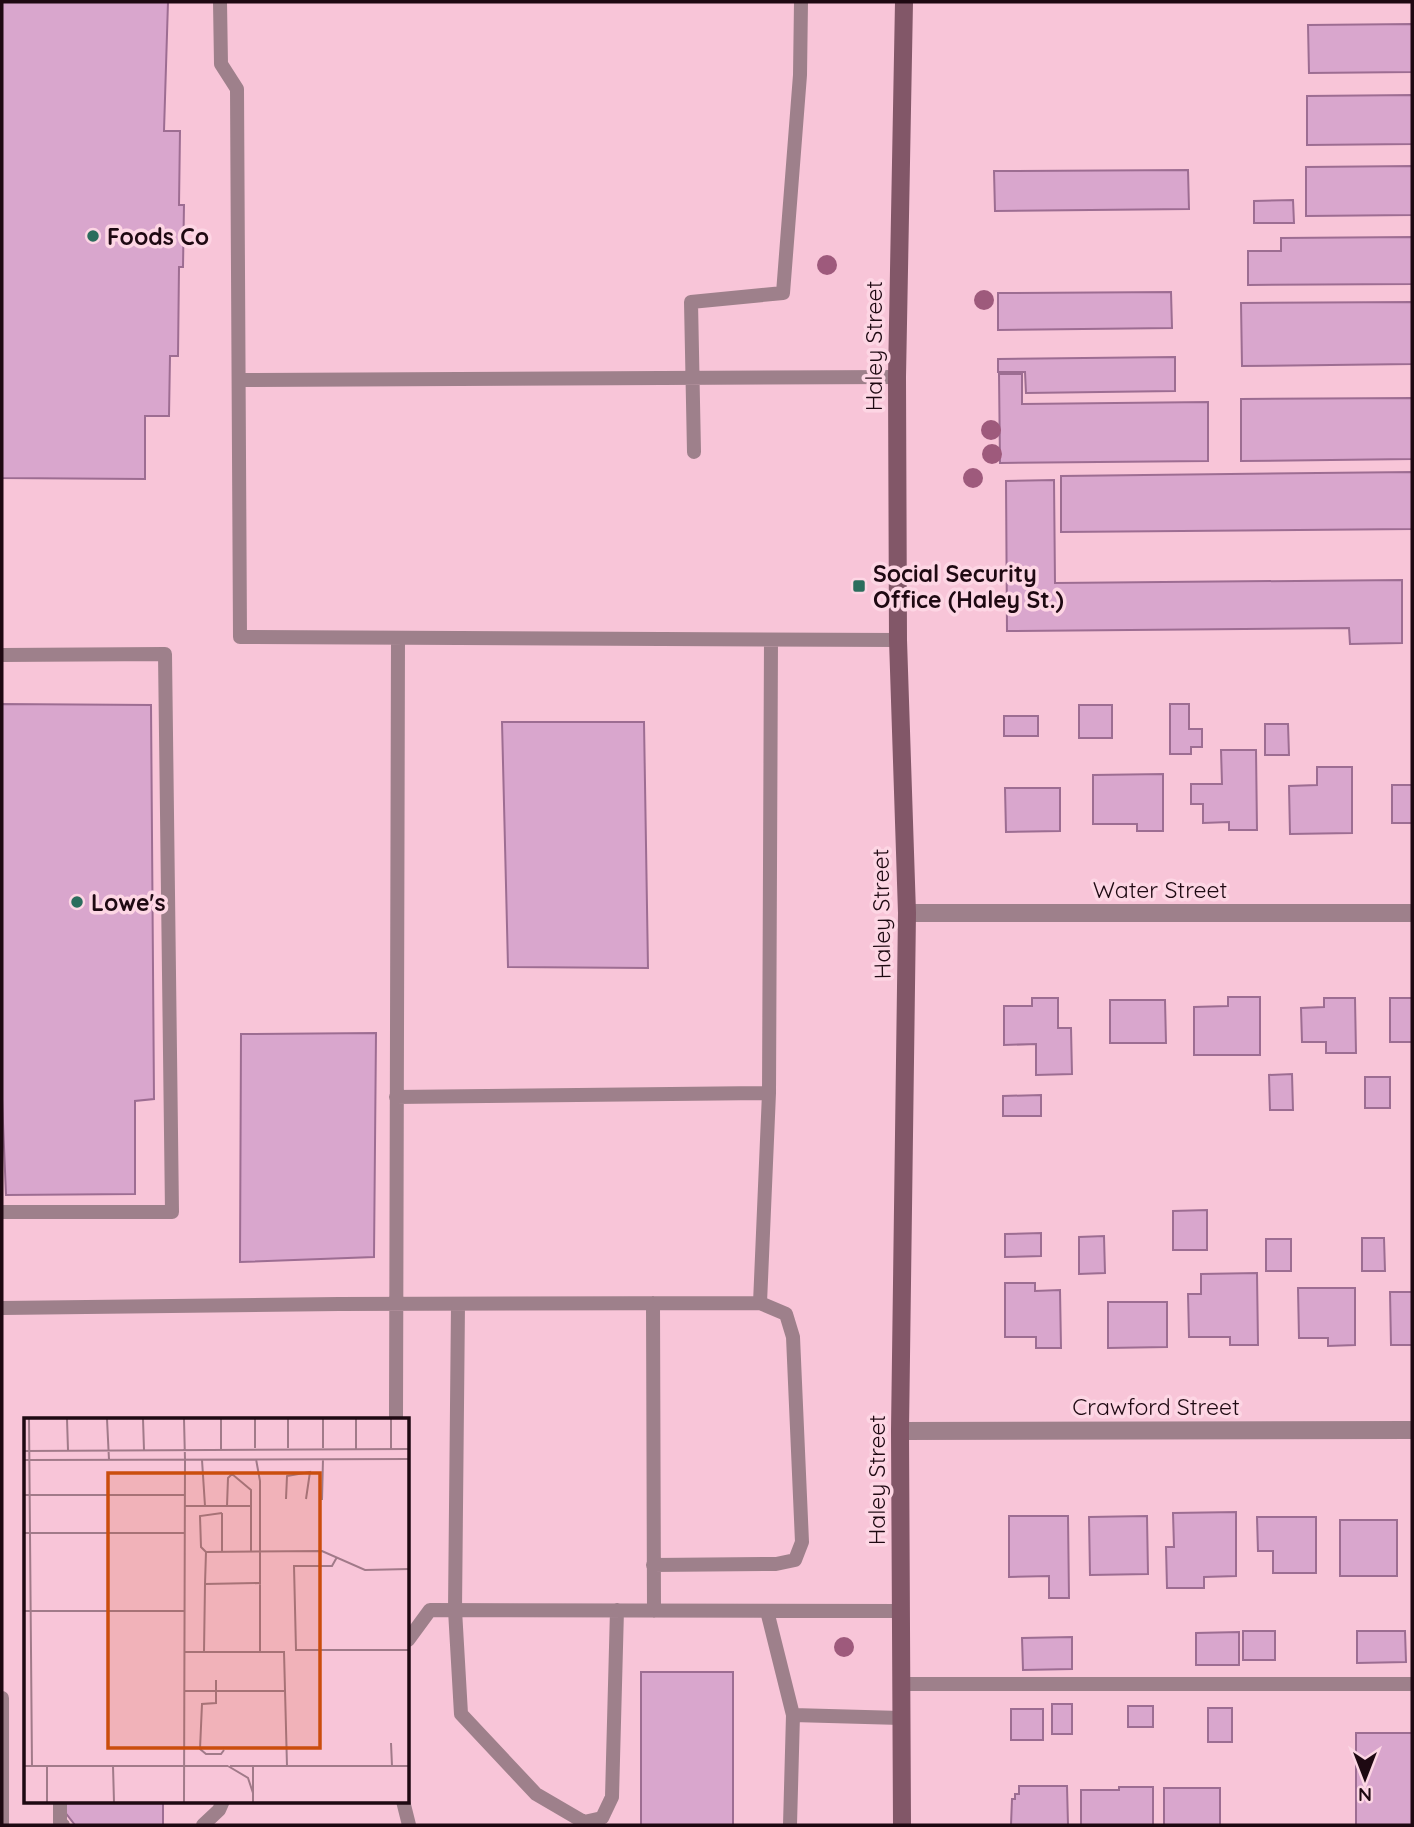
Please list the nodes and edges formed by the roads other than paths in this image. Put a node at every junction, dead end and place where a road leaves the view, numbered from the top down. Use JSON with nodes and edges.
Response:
{"nodes":[{"id":1,"x":220,"y":2,"type":"edge"},
{"id":2,"x":801,"y":2,"type":"edge"},
{"id":3,"x":904,"y":2,"type":"edge"},
{"id":4,"x":897,"y":377,"type":"junction"},
{"id":5,"x":692,"y":378,"type":"junction"},
{"id":6,"x":240,"y":380,"type":"junction"},
{"id":7,"x":694,"y":452,"type":"dead end"},
{"id":8,"x":398,"y":638,"type":"junction"},
{"id":9,"x":771,"y":640,"type":"junction"},
{"id":10,"x":898,"y":640,"type":"junction"},
{"id":11,"x":2,"y":654,"type":"edge"},
{"id":12,"x":907,"y":913,"type":"junction"},
{"id":13,"x":1412,"y":913,"type":"edge"},
{"id":14,"x":769,"y":1093,"type":"junction"},
{"id":15,"x":396,"y":1097,"type":"junction"},
{"id":16,"x":2,"y":1212,"type":"edge"},
{"id":17,"x":653,"y":1303,"type":"junction"},
{"id":18,"x":760,"y":1303,"type":"junction"},
{"id":19,"x":458,"y":1304,"type":"junction"},
{"id":20,"x":396,"y":1305,"type":"junction"},
{"id":21,"x":2,"y":1308,"type":"edge"},
{"id":22,"x":396,"y":1418,"type":"edge"},
{"id":23,"x":1412,"y":1430,"type":"edge"},
{"id":24,"x":900,"y":1431,"type":"junction"},
{"id":25,"x":653,"y":1565,"type":"junction"},
{"id":26,"x":455,"y":1610,"type":"junction"},
{"id":27,"x":617,"y":1610,"type":"junction"},
{"id":28,"x":654,"y":1611,"type":"junction"},
{"id":29,"x":767,"y":1612,"type":"junction"},
{"id":30,"x":901,"y":1612,"type":"junction"},
{"id":31,"x":410,"y":1637,"type":"edge"},
{"id":32,"x":901,"y":1684,"type":"junction"},
{"id":33,"x":1412,"y":1684,"type":"edge"},
{"id":34,"x":2,"y":1698,"type":"edge"},
{"id":35,"x":793,"y":1715,"type":"junction"},
{"id":36,"x":901,"y":1718,"type":"junction"},
{"id":37,"x":60,"y":1802,"type":"edge"},
{"id":38,"x":223,"y":1802,"type":"edge"},
{"id":39,"x":404,"y":1802,"type":"edge"},
{"id":40,"x":2,"y":1825,"type":"edge"},
{"id":41,"x":63,"y":1825,"type":"edge"},
{"id":42,"x":203,"y":1825,"type":"edge"},
{"id":43,"x":409,"y":1825,"type":"edge"},
{"id":44,"x":790,"y":1825,"type":"edge"},
{"id":45,"x":902,"y":1825,"type":"edge"}],
"edges":[{"from":1,"to":6,"type":"lane"},
{"from":2,"to":5,"type":"lane"},
{"from":3,"to":4,"type":"main road","name":"Haley Street"},
{"from":4,"to":5,"type":"lane"},
{"from":4,"to":10,"type":"main road","name":"Haley Street"},
{"from":5,"to":6,"type":"lane"},
{"from":5,"to":7,"type":"lane"},
{"from":6,"to":8,"type":"lane"},
{"from":8,"to":9,"type":"lane"},
{"from":8,"to":15,"type":"lane"},
{"from":9,"to":10,"type":"lane"},
{"from":9,"to":14,"type":"lane"},
{"from":10,"to":12,"type":"main road","name":"Haley Street"},
{"from":11,"to":16,"type":"lane"},
{"from":12,"to":13,"type":"street","name":"Water Street"},
{"from":12,"to":24,"type":"main road","name":"Haley Street"},
{"from":14,"to":15,"type":"lane"},
{"from":14,"to":18,"type":"lane"},
{"from":15,"to":20,"type":"lane"},
{"from":17,"to":18,"type":"lane"},
{"from":17,"to":19,"type":"lane"},
{"from":17,"to":25,"type":"lane"},
{"from":18,"to":25,"type":"lane"},
{"from":19,"to":20,"type":"lane"},
{"from":19,"to":26,"type":"lane"},
{"from":20,"to":21,"type":"lane"},
{"from":20,"to":22,"type":"lane"},
{"from":23,"to":24,"type":"street","name":"Crawford Street"},
{"from":24,"to":30,"type":"main road","name":"Haley Street"},
{"from":25,"to":28,"type":"lane"},
{"from":26,"to":27,"type":"lane"},
{"from":26,"to":27,"type":"lane"},
{"from":26,"to":31,"type":"lane"},
{"from":27,"to":28,"type":"lane"},
{"from":28,"to":29,"type":"lane"},
{"from":29,"to":30,"type":"lane"},
{"from":29,"to":35,"type":"lane"},
{"from":30,"to":32,"type":"main road","name":"Haley Street"},
{"from":32,"to":33,"type":"lane"},
{"from":32,"to":36,"type":"main road","name":"Haley Street"},
{"from":34,"to":40,"type":"lane"},
{"from":35,"to":36,"type":"lane"},
{"from":35,"to":44,"type":"lane"},
{"from":36,"to":45,"type":"main road","name":"Haley Street"},
{"from":37,"to":41,"type":"lane"},
{"from":38,"to":42,"type":"lane"},
{"from":39,"to":43,"type":"lane"}]}
